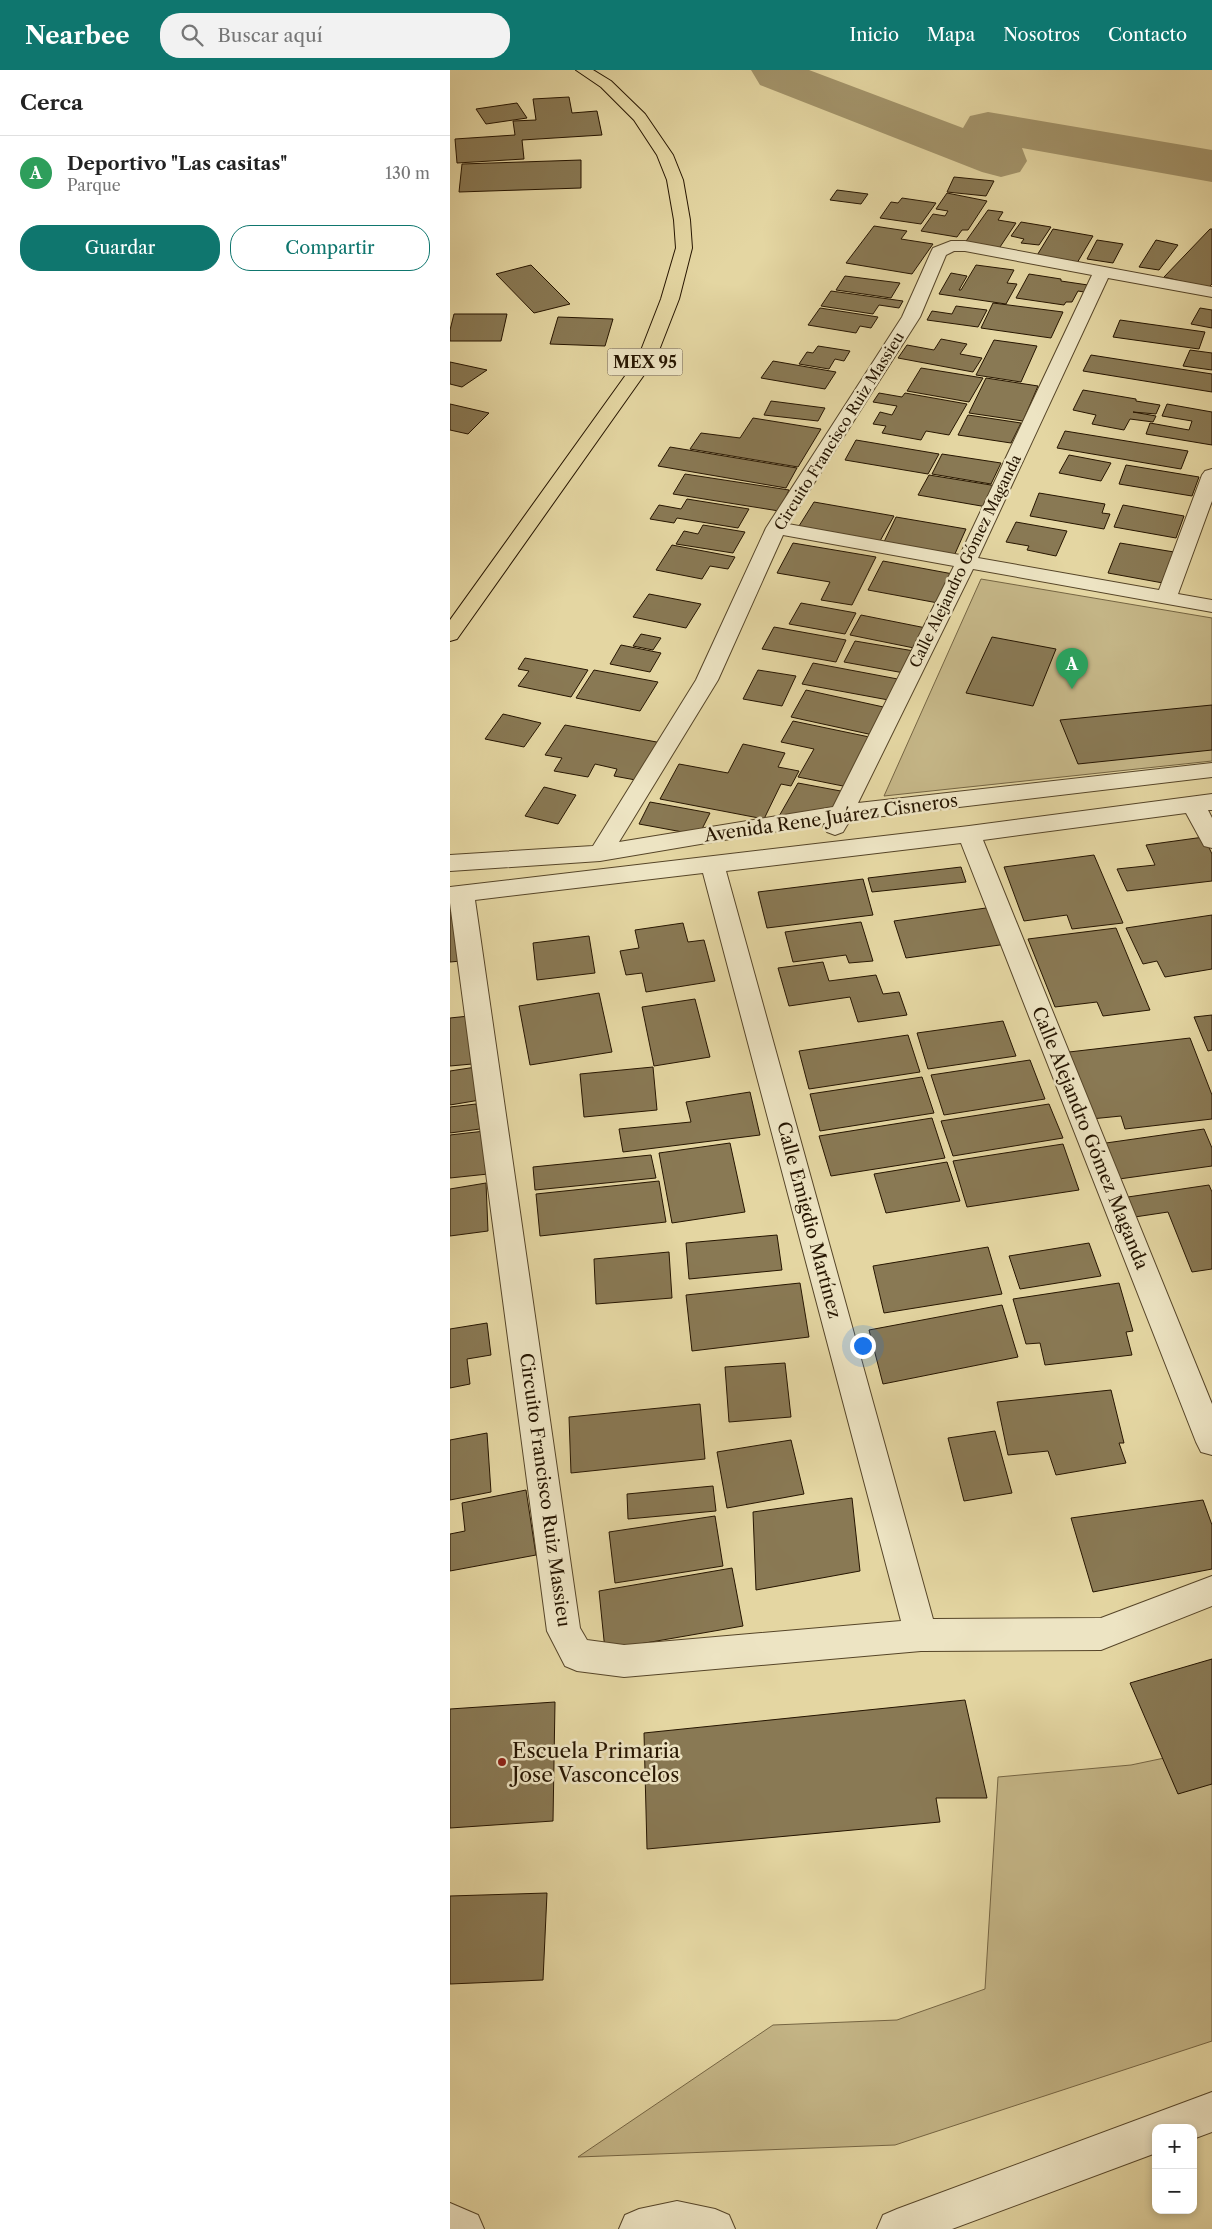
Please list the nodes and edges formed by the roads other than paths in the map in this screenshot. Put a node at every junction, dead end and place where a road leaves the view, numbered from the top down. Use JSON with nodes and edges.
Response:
{"nodes":[{"id":1,"x":583,"y":70,"type":"edge"},
{"id":2,"x":1102,"y":272,"type":"junction"},
{"id":3,"x":1212,"y":292,"type":"edge"},
{"id":4,"x":1212,"y":475,"type":"edge"},
{"id":5,"x":776,"y":528,"type":"junction"},
{"id":6,"x":967,"y":561,"type":"junction"},
{"id":7,"x":1166,"y":598,"type":"junction"},
{"id":8,"x":1212,"y":606,"type":"edge"},
{"id":9,"x":450,"y":635,"type":"edge"},
{"id":10,"x":1212,"y":770,"type":"edge"},
{"id":11,"x":1203,"y":803,"type":"edge"},
{"id":12,"x":841,"y":813,"type":"junction"},
{"id":13,"x":969,"y":834,"type":"junction"},
{"id":14,"x":1212,"y":840,"type":"edge"},
{"id":15,"x":827,"y":849,"type":"junction"},
{"id":16,"x":600,"y":853,"type":"junction"},
{"id":17,"x":450,"y":863,"type":"edge"},
{"id":18,"x":712,"y":863,"type":"junction"},
{"id":19,"x":456,"y":894,"type":"edge"},
{"id":20,"x":1212,"y":1442,"type":"edge"},
{"id":21,"x":1212,"y":1591,"type":"edge"},
{"id":22,"x":921,"y":1636,"type":"junction"},
{"id":23,"x":1212,"y":2112,"type":"edge"},
{"id":24,"x":1181,"y":2124,"type":"edge"},
{"id":25,"x":1152,"y":2134,"type":"edge"},
{"id":26,"x":450,"y":2223,"type":"edge"},
{"id":27,"x":464,"y":2229,"type":"edge"},
{"id":28,"x":639,"y":2229,"type":"edge"},
{"id":29,"x":715,"y":2229,"type":"edge"},
{"id":30,"x":897,"y":2229,"type":"edge"}],
"edges":[{"from":1,"to":9,"type":"main road","number":"MEX 95"},
{"from":2,"to":3,"type":"street","name":"Circuito Francisco Ruiz Massieu"},
{"from":2,"to":5,"type":"street","name":"Circuito Francisco Ruiz Massieu"},
{"from":2,"to":6,"type":"street","name":"Calle Alejandro Gómez Maganda"},
{"from":4,"to":7,"type":"street"},
{"from":5,"to":6,"type":"street"},
{"from":5,"to":16,"type":"street","name":"Circuito Francisco Ruiz Massieu"},
{"from":6,"to":7,"type":"street"},
{"from":6,"to":12,"type":"street","name":"Calle Alejandro Gómez Maganda"},
{"from":7,"to":8,"type":"street"},
{"from":10,"to":12,"type":"street","name":"Avenida Rene Juárez Cisneros"},
{"from":11,"to":13,"type":"street","name":"Avenida Rene Juárez Cisneros"},
{"from":11,"to":14,"type":"street"},
{"from":12,"to":15,"type":"street","name":"Calle Alejandro Gómez Maganda"},
{"from":12,"to":16,"type":"street","name":"Avenida Rene Juárez Cisneros"},
{"from":13,"to":15,"type":"street","name":"Avenida Rene Juárez Cisneros"},
{"from":13,"to":20,"type":"street","name":"Calle Alejandro Gómez Maganda"},
{"from":15,"to":18,"type":"street","name":"Avenida Rene Juárez Cisneros"},
{"from":16,"to":17,"type":"street","name":"Avenida Rene Juárez Cisneros"},
{"from":18,"to":19,"type":"street","name":"Avenida Rene Juárez Cisneros"},
{"from":18,"to":22,"type":"street","name":"Calle Emigdio Martínez"},
{"from":19,"to":22,"type":"street","name":"Circuito Francisco Ruiz Massieu"},
{"from":21,"to":22,"type":"street","name":"Circuito Francisco Ruiz Massieu"},
{"from":23,"to":24,"type":"street"},
{"from":25,"to":30,"type":"street"},
{"from":26,"to":27,"type":"street"},
{"from":28,"to":29,"type":"street"}]}
